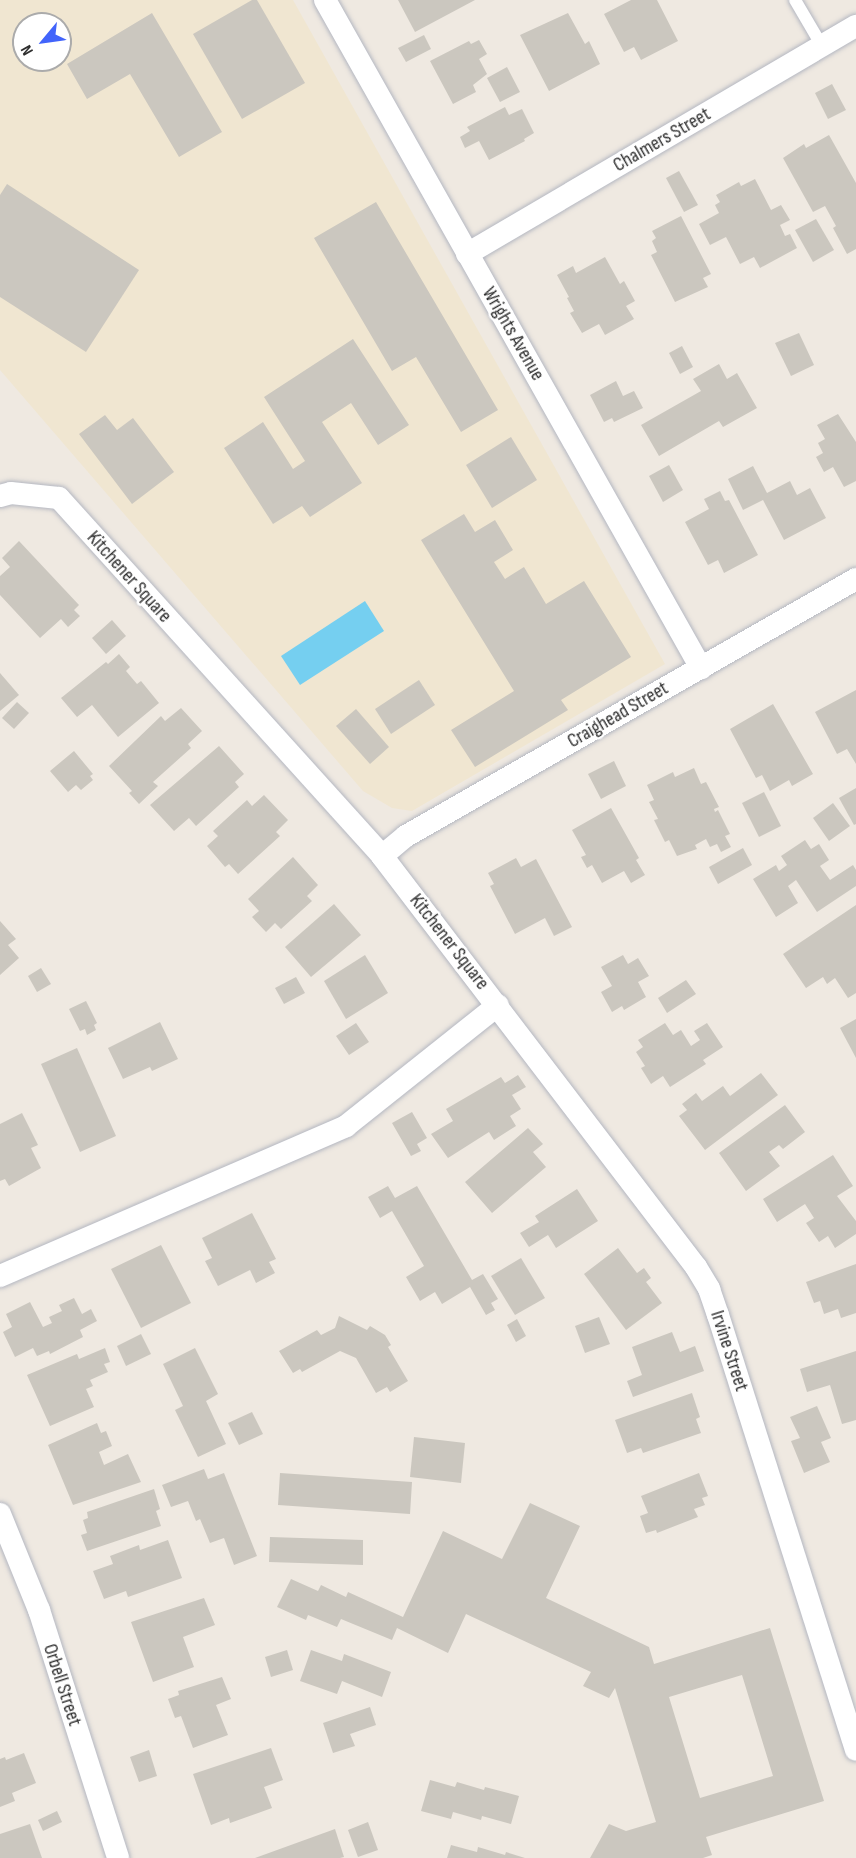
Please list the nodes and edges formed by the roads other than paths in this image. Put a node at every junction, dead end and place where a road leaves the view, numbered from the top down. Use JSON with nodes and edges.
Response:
{"nodes":[{"id":1,"x":325,"y":0,"type":"edge"},
{"id":2,"x":795,"y":0,"type":"edge"},
{"id":3,"x":856,"y":26,"type":"edge"},
{"id":4,"x":822,"y":46,"type":"junction"},
{"id":5,"x":467,"y":254,"type":"junction"},
{"id":6,"x":0,"y":496,"type":"edge"},
{"id":7,"x":856,"y":579,"type":"edge"},
{"id":8,"x":701,"y":668,"type":"junction"},
{"id":9,"x":382,"y":856,"type":"junction"},
{"id":10,"x":498,"y":1005,"type":"junction"},
{"id":11,"x":0,"y":1276,"type":"edge"},
{"id":12,"x":0,"y":1514,"type":"edge"},
{"id":13,"x":856,"y":1750,"type":"edge"},
{"id":14,"x":118,"y":1858,"type":"edge"}],
"edges":[{"from":1,"to":5,"type":"street","name":"Wrights Avenue"},
{"from":2,"to":4,"type":"lane"},
{"from":3,"to":4,"type":"street","name":"Chalmers Street"},
{"from":4,"to":5,"type":"street","name":"Chalmers Street"},
{"from":5,"to":8,"type":"street","name":"Wrights Avenue"},
{"from":6,"to":9,"type":"street","name":"Kitchener Square"},
{"from":7,"to":8,"type":"street","name":"Craighead Street"},
{"from":8,"to":9,"type":"street","name":"Craighead Street"},
{"from":9,"to":10,"type":"street","name":"Kitchener Square"},
{"from":10,"to":11,"type":"street","name":"Kitchener Square"},
{"from":10,"to":13,"type":"street","name":"Irvine Street"},
{"from":12,"to":14,"type":"street","name":"Orbell Street"}]}
